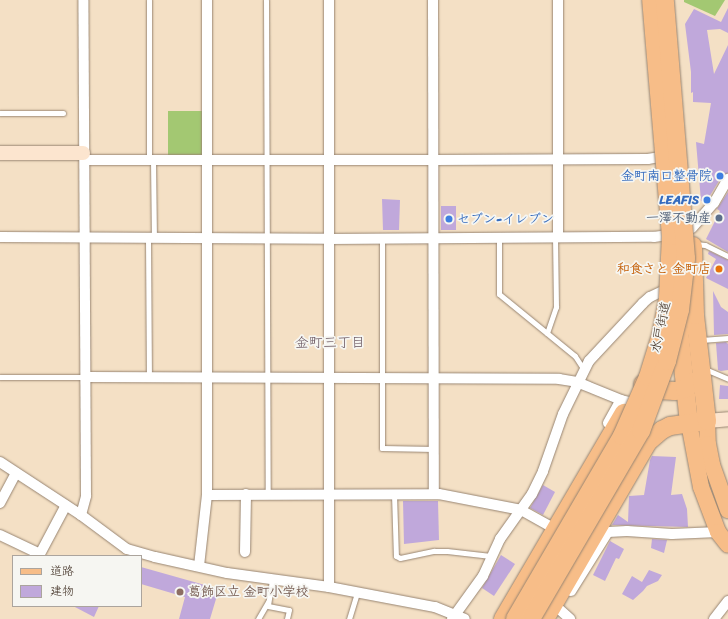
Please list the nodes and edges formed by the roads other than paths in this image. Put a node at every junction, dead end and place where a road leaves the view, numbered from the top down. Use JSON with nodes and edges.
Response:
{"nodes":[{"id":1,"x":83,"y":0,"type":"edge"},
{"id":2,"x":148,"y":0,"type":"edge"},
{"id":3,"x":208,"y":0,"type":"edge"},
{"id":4,"x":266,"y":0,"type":"edge"},
{"id":5,"x":329,"y":0,"type":"edge"},
{"id":6,"x":433,"y":0,"type":"edge"},
{"id":7,"x":558,"y":0,"type":"edge"},
{"id":8,"x":644,"y":0,"type":"edge"},
{"id":9,"x":651,"y":0,"type":"edge"},
{"id":10,"x":665,"y":0,"type":"edge"},
{"id":11,"x":673,"y":0,"type":"edge"},
{"id":12,"x":0,"y":113,"type":"edge"},
{"id":13,"x":63,"y":113,"type":"dead end"},
{"id":14,"x":0,"y":153,"type":"edge"},
{"id":15,"x":84,"y":156,"type":"junction"},
{"id":16,"x":659,"y":157,"type":"junction"},
{"id":17,"x":151,"y":159,"type":"junction"},
{"id":18,"x":558,"y":159,"type":"junction"},
{"id":19,"x":207,"y":160,"type":"junction"},
{"id":20,"x":266,"y":160,"type":"junction"},
{"id":21,"x":328,"y":160,"type":"junction"},
{"id":22,"x":434,"y":160,"type":"junction"},
{"id":23,"x":728,"y":179,"type":"edge"},
{"id":24,"x":668,"y":235,"type":"junction"},
{"id":25,"x":692,"y":236,"type":"junction"},
{"id":26,"x":556,"y":237,"type":"junction"},
{"id":27,"x":0,"y":238,"type":"edge"},
{"id":28,"x":85,"y":238,"type":"junction"},
{"id":29,"x":207,"y":238,"type":"junction"},
{"id":30,"x":267,"y":238,"type":"junction"},
{"id":31,"x":382,"y":238,"type":"junction"},
{"id":32,"x":434,"y":238,"type":"junction"},
{"id":33,"x":499,"y":238,"type":"junction"},
{"id":34,"x":151,"y":239,"type":"junction"},
{"id":35,"x":329,"y":239,"type":"junction"},
{"id":36,"x":728,"y":256,"type":"edge"},
{"id":37,"x":663,"y":291,"type":"junction"},
{"id":38,"x":547,"y":333,"type":"junction"},
{"id":39,"x":728,"y":338,"type":"edge"},
{"id":40,"x":698,"y":341,"type":"junction"},
{"id":41,"x":700,"y":367,"type":"junction"},
{"id":42,"x":584,"y":370,"type":"junction"},
{"id":43,"x":86,"y":377,"type":"junction"},
{"id":44,"x":207,"y":377,"type":"junction"},
{"id":45,"x":382,"y":377,"type":"junction"},
{"id":46,"x":0,"y":378,"type":"edge"},
{"id":47,"x":149,"y":378,"type":"junction"},
{"id":48,"x":266,"y":378,"type":"junction"},
{"id":49,"x":329,"y":378,"type":"junction"},
{"id":50,"x":433,"y":378,"type":"junction"},
{"id":51,"x":728,"y":379,"type":"edge"},
{"id":52,"x":577,"y":382,"type":"junction"},
{"id":53,"x":639,"y":382,"type":"junction"},
{"id":54,"x":685,"y":389,"type":"junction"},
{"id":55,"x":626,"y":401,"type":"junction"},
{"id":56,"x":728,"y":419,"type":"edge"},
{"id":57,"x":698,"y":422,"type":"junction"},
{"id":58,"x":434,"y":449,"type":"junction"},
{"id":59,"x":0,"y":462,"type":"edge"},
{"id":60,"x":16,"y":474,"type":"junction"},
{"id":61,"x":246,"y":494,"type":"junction"},
{"id":62,"x":268,"y":494,"type":"junction"},
{"id":63,"x":329,"y":494,"type":"junction"},
{"id":64,"x":394,"y":494,"type":"junction"},
{"id":65,"x":434,"y":494,"type":"junction"},
{"id":66,"x":207,"y":495,"type":"junction"},
{"id":67,"x":0,"y":503,"type":"edge"},
{"id":68,"x":66,"y":505,"type":"junction"},
{"id":69,"x":521,"y":510,"type":"junction"},
{"id":70,"x":728,"y":510,"type":"edge"},
{"id":71,"x":81,"y":515,"type":"junction"},
{"id":72,"x":552,"y":528,"type":"junction"},
{"id":73,"x":718,"y":532,"type":"junction"},
{"id":74,"x":0,"y":534,"type":"edge"},
{"id":75,"x":728,"y":545,"type":"edge"},
{"id":76,"x":245,"y":552,"type":"dead end"},
{"id":77,"x":491,"y":556,"type":"junction"},
{"id":78,"x":199,"y":566,"type":"junction"},
{"id":79,"x":272,"y":580,"type":"junction"},
{"id":80,"x":329,"y":587,"type":"junction"},
{"id":81,"x":357,"y":592,"type":"junction"},
{"id":82,"x":269,"y":601,"type":"junction"},
{"id":83,"x":728,"y":601,"type":"edge"},
{"id":84,"x":552,"y":614,"type":"edge"},
{"id":85,"x":453,"y":616,"type":"edge"},
{"id":86,"x":258,"y":619,"type":"edge"},
{"id":87,"x":287,"y":619,"type":"edge"},
{"id":88,"x":349,"y":619,"type":"edge"},
{"id":89,"x":465,"y":619,"type":"edge"},
{"id":90,"x":496,"y":619,"type":"edge"},
{"id":91,"x":503,"y":619,"type":"edge"},
{"id":92,"x":515,"y":619,"type":"edge"},
{"id":93,"x":531,"y":619,"type":"edge"},
{"id":94,"x":552,"y":619,"type":"edge"},
{"id":95,"x":570,"y":619,"type":"edge"},
{"id":96,"x":714,"y":619,"type":"edge"}],
"edges":[{"from":1,"to":15,"type":"street"},
{"from":2,"to":17,"type":"lane"},
{"from":3,"to":19,"type":"street"},
{"from":4,"to":20,"type":"lane"},
{"from":5,"to":21,"type":"street"},
{"from":6,"to":22,"type":"street"},
{"from":7,"to":18,"type":"street"},
{"from":8,"to":16,"type":"highway"},
{"from":9,"to":92,"type":"highway","name":"水戸街道","bridge":true},
{"from":10,"to":93,"type":"highway","name":"水戸街道","bridge":true},
{"from":11,"to":25,"type":"highway"},
{"from":12,"to":13,"type":"lane"},
{"from":14,"to":15,"type":"street"},
{"from":15,"to":17,"type":"street"},
{"from":15,"to":28,"type":"street"},
{"from":16,"to":18,"type":"street"},
{"from":16,"to":24,"type":"highway"},
{"from":17,"to":19,"type":"street"},
{"from":17,"to":34,"type":"lane"},
{"from":18,"to":22,"type":"street"},
{"from":18,"to":26,"type":"street"},
{"from":19,"to":20,"type":"street"},
{"from":19,"to":29,"type":"street"},
{"from":20,"to":21,"type":"street"},
{"from":20,"to":30,"type":"lane"},
{"from":21,"to":22,"type":"street"},
{"from":21,"to":35,"type":"street"},
{"from":22,"to":32,"type":"street"},
{"from":23,"to":25,"type":"street"},
{"from":24,"to":25,"type":"street"},
{"from":24,"to":26,"type":"street"},
{"from":24,"to":37,"type":"highway"},
{"from":24,"to":54,"type":"highway"},
{"from":25,"to":36,"type":"lane"},
{"from":25,"to":40,"type":"highway"},
{"from":26,"to":33,"type":"street"},
{"from":26,"to":38,"type":"lane"},
{"from":27,"to":28,"type":"street"},
{"from":28,"to":34,"type":"street"},
{"from":28,"to":43,"type":"street"},
{"from":29,"to":30,"type":"street"},
{"from":29,"to":34,"type":"street"},
{"from":29,"to":44,"type":"street"},
{"from":30,"to":35,"type":"street"},
{"from":30,"to":48,"type":"lane"},
{"from":31,"to":32,"type":"street"},
{"from":31,"to":35,"type":"street"},
{"from":31,"to":45,"type":"lane"},
{"from":32,"to":33,"type":"street"},
{"from":32,"to":50,"type":"street"},
{"from":33,"to":38,"type":"lane"},
{"from":34,"to":47,"type":"lane"},
{"from":35,"to":49,"type":"street"},
{"from":37,"to":42,"type":"street"},
{"from":37,"to":53,"type":"highway"},
{"from":38,"to":42,"type":"lane"},
{"from":39,"to":40,"type":"lane"},
{"from":40,"to":41,"type":"highway"},
{"from":41,"to":51,"type":"lane"},
{"from":41,"to":54,"type":"highway"},
{"from":41,"to":57,"type":"highway"},
{"from":42,"to":52,"type":"street"},
{"from":43,"to":46,"type":"lane"},
{"from":43,"to":47,"type":"street"},
{"from":43,"to":71,"type":"street"},
{"from":44,"to":47,"type":"street"},
{"from":44,"to":48,"type":"street"},
{"from":44,"to":66,"type":"street"},
{"from":45,"to":49,"type":"street"},
{"from":45,"to":50,"type":"street"},
{"from":45,"to":58,"type":"lane"},
{"from":48,"to":49,"type":"street"},
{"from":48,"to":62,"type":"lane"},
{"from":49,"to":63,"type":"street"},
{"from":50,"to":52,"type":"street"},
{"from":50,"to":58,"type":"street"},
{"from":52,"to":55,"type":"street"},
{"from":52,"to":69,"type":"street"},
{"from":53,"to":54,"type":"highway"},
{"from":53,"to":55,"type":"highway"},
{"from":54,"to":57,"type":"highway"},
{"from":55,"to":72,"type":"highway"},
{"from":56,"to":57,"type":"street"},
{"from":57,"to":70,"type":"main road"},
{"from":57,"to":73,"type":"main road"},
{"from":57,"to":84,"type":"highway"},
{"from":58,"to":65,"type":"street"},
{"from":59,"to":60,"type":"street"},
{"from":60,"to":67,"type":"street"},
{"from":60,"to":68,"type":"street"},
{"from":61,"to":62,"type":"street"},
{"from":61,"to":66,"type":"street"},
{"from":61,"to":76,"type":"street"},
{"from":62,"to":63,"type":"street"},
{"from":63,"to":64,"type":"street"},
{"from":63,"to":80,"type":"street"},
{"from":64,"to":65,"type":"street"},
{"from":64,"to":77,"type":"lane"},
{"from":65,"to":69,"type":"street"},
{"from":66,"to":78,"type":"street"},
{"from":68,"to":71,"type":"street"},
{"from":68,"to":74,"type":"street"},
{"from":69,"to":72,"type":"street"},
{"from":69,"to":77,"type":"street"},
{"from":71,"to":78,"type":"street"},
{"from":72,"to":90,"type":"street"},
{"from":72,"to":91,"type":"highway"},
{"from":73,"to":75,"type":"main road"},
{"from":73,"to":84,"type":"street"},
{"from":77,"to":85,"type":"street"},
{"from":78,"to":79,"type":"street"},
{"from":79,"to":80,"type":"street"},
{"from":79,"to":82,"type":"lane"},
{"from":80,"to":81,"type":"street"},
{"from":81,"to":85,"type":"street"},
{"from":81,"to":88,"type":"lane"},
{"from":82,"to":86,"type":"lane"},
{"from":82,"to":87,"type":"lane"},
{"from":83,"to":96,"type":"street"},
{"from":84,"to":94,"type":"street"},
{"from":84,"to":95,"type":"street"},
{"from":85,"to":89,"type":"street"}]}
